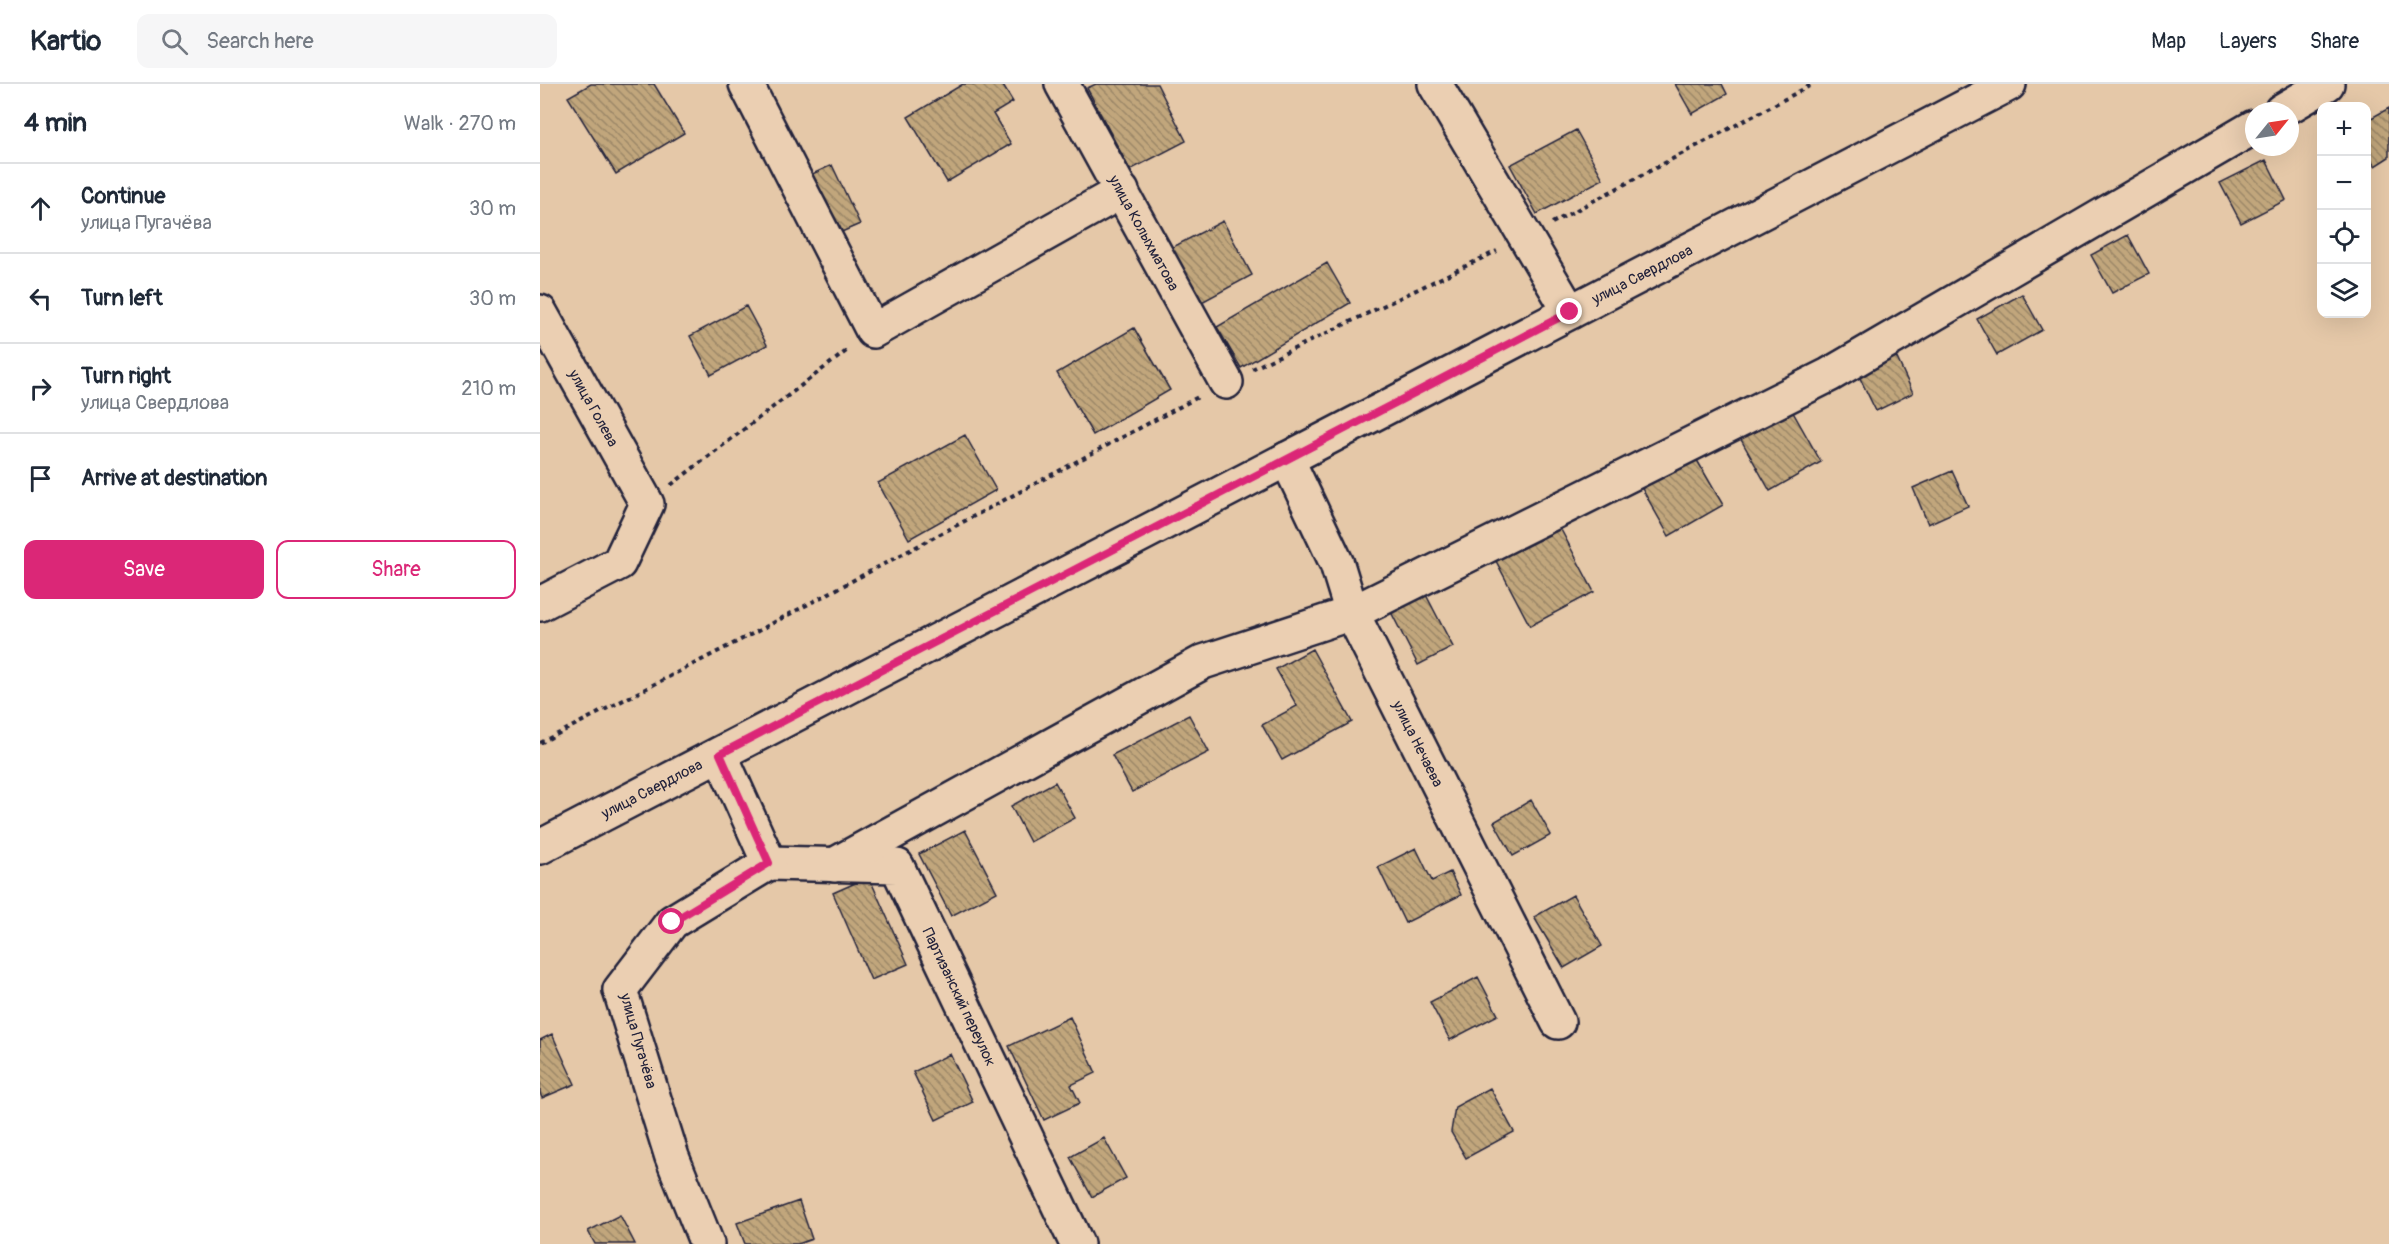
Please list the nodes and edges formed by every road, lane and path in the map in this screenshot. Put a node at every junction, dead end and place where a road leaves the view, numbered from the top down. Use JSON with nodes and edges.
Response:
{"nodes":[{"id":1,"x":746,"y":84,"type":"edge"},
{"id":2,"x":1062,"y":84,"type":"edge"},
{"id":3,"x":1435,"y":84,"type":"edge"},
{"id":4,"x":2009,"y":84,"type":"edge"},
{"id":5,"x":2327,"y":84,"type":"edge"},
{"id":6,"x":2296,"y":102,"type":"edge"},
{"id":7,"x":2245,"y":132,"type":"edge"},
{"id":8,"x":1122,"y":191,"type":"junction"},
{"id":9,"x":540,"y":312,"type":"edge"},
{"id":10,"x":1570,"y":312,"type":"junction"},
{"id":11,"x":873,"y":331,"type":"junction"},
{"id":12,"x":1226,"y":382,"type":"joint"},
{"id":13,"x":1287,"y":459,"type":"junction"},
{"id":14,"x":647,"y":504,"type":"junction"},
{"id":15,"x":540,"y":604,"type":"edge"},
{"id":16,"x":1352,"y":613,"type":"junction"},
{"id":17,"x":540,"y":743,"type":"edge"},
{"id":18,"x":720,"y":754,"type":"junction"},
{"id":19,"x":540,"y":847,"type":"edge"},
{"id":20,"x":769,"y":863,"type":"junction"},
{"id":21,"x":834,"y":865,"type":"junction"},
{"id":22,"x":1558,"y":1022,"type":"dead end"},
{"id":23,"x":707,"y":1244,"type":"edge"},
{"id":24,"x":1077,"y":1244,"type":"edge"}],
"edges":[{"from":1,"to":11,"type":"street"},
{"from":2,"to":8,"type":"street","name":"улица Колыхматова"},
{"from":3,"to":10,"type":"street"},
{"from":4,"to":10,"type":"street","name":"улица Свердлова"},
{"from":5,"to":6,"type":"street"},
{"from":7,"to":16,"type":"street"},
{"from":8,"to":11,"type":"street"},
{"from":8,"to":12,"type":"street","name":"улица Колыхматова"},
{"from":9,"to":14,"type":"street","name":"улица Голева"},
{"from":10,"to":13,"type":"street","name":"улица Свердлова"},
{"from":11,"to":14,"type":"path"},
{"from":12,"to":17,"type":"path"},
{"from":13,"to":16,"type":"street","name":"улица Нечаева"},
{"from":13,"to":18,"type":"street","name":"улица Свердлова"},
{"from":14,"to":15,"type":"street"},
{"from":16,"to":21,"type":"street"},
{"from":16,"to":22,"type":"street","name":"улица Нечаева"},
{"from":18,"to":19,"type":"street","name":"улица Свердлова"},
{"from":18,"to":20,"type":"street"},
{"from":20,"to":21,"type":"street","name":"Партизанский переулок"},
{"from":20,"to":23,"type":"street","name":"улица Пугачёва"},
{"from":21,"to":24,"type":"street","name":"Партизанский переулок"}]}
